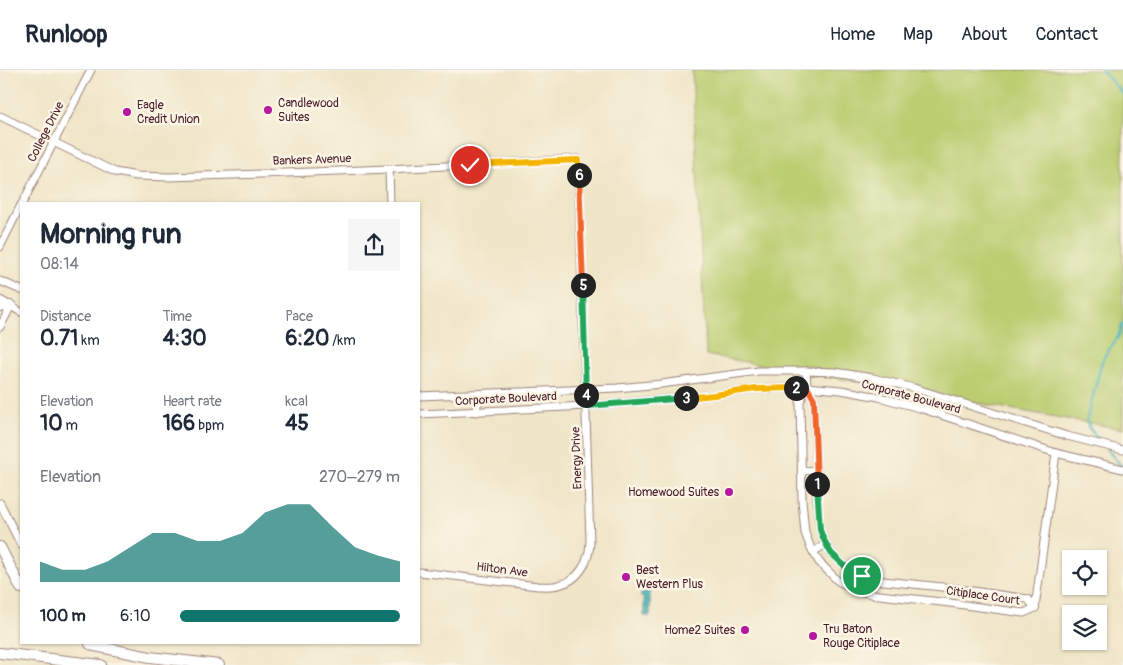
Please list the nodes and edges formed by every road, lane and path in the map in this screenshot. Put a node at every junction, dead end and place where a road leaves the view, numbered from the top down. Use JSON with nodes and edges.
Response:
{"nodes":[{"id":1,"x":91,"y":70,"type":"edge"},
{"id":2,"x":0,"y":116,"type":"edge"},
{"id":3,"x":53,"y":142,"type":"junction"},
{"id":4,"x":578,"y":160,"type":"joint"},
{"id":5,"x":389,"y":169,"type":"junction"},
{"id":6,"x":23,"y":202,"type":"edge"},
{"id":7,"x":390,"y":202,"type":"edge"},
{"id":8,"x":20,"y":208,"type":"edge"},
{"id":9,"x":0,"y":247,"type":"edge"},
{"id":10,"x":0,"y":281,"type":"edge"},
{"id":11,"x":20,"y":290,"type":"edge"},
{"id":12,"x":0,"y":300,"type":"edge"},
{"id":13,"x":0,"y":306,"type":"edge"},
{"id":14,"x":11,"y":306,"type":"junction"},
{"id":15,"x":20,"y":311,"type":"edge"},
{"id":16,"x":0,"y":327,"type":"edge"},
{"id":17,"x":806,"y":371,"type":"junction"},
{"id":18,"x":807,"y":387,"type":"junction"},
{"id":19,"x":586,"y":390,"type":"junction"},
{"id":20,"x":492,"y":394,"type":"junction"},
{"id":21,"x":420,"y":396,"type":"edge"},
{"id":22,"x":587,"y":406,"type":"junction"},
{"id":23,"x":476,"y":412,"type":"junction"},
{"id":24,"x":420,"y":414,"type":"edge"},
{"id":25,"x":1123,"y":450,"type":"edge"},
{"id":26,"x":1056,"y":453,"type":"junction"},
{"id":27,"x":1123,"y":469,"type":"edge"},
{"id":28,"x":817,"y":470,"type":"junction"},
{"id":29,"x":802,"y":471,"type":"junction"},
{"id":30,"x":0,"y":503,"type":"edge"},
{"id":31,"x":20,"y":543,"type":"edge"},
{"id":32,"x":826,"y":544,"type":"junction"},
{"id":33,"x":0,"y":547,"type":"edge"},
{"id":34,"x":813,"y":552,"type":"junction"},
{"id":35,"x":420,"y":572,"type":"edge"},
{"id":36,"x":579,"y":573,"type":"joint"},
{"id":37,"x":869,"y":578,"type":"junction"},
{"id":38,"x":20,"y":586,"type":"edge"},
{"id":39,"x":952,"y":588,"type":"junction"},
{"id":40,"x":865,"y":592,"type":"junction"},
{"id":41,"x":950,"y":602,"type":"junction"},
{"id":42,"x":1035,"y":608,"type":"junction"},
{"id":43,"x":90,"y":644,"type":"edge"},
{"id":44,"x":0,"y":652,"type":"edge"},
{"id":45,"x":101,"y":665,"type":"edge"},
{"id":46,"x":219,"y":665,"type":"edge"}],
"edges":[{"from":1,"to":3,"type":"street","name":"College Drive"},
{"from":2,"to":3,"type":"street","name":"Bankers Avenue"},
{"from":3,"to":5,"type":"street","name":"Bankers Avenue"},
{"from":3,"to":6,"type":"street","name":"College Drive"},
{"from":4,"to":5,"type":"street","name":"Bankers Avenue"},
{"from":4,"to":19,"type":"street","name":"Energy Drive"},
{"from":5,"to":7,"type":"street"},
{"from":8,"to":9,"type":"street","name":"College Drive"},
{"from":10,"to":11,"type":"street"},
{"from":12,"to":14,"type":"street"},
{"from":13,"to":14,"type":"highway"},
{"from":14,"to":15,"type":"street"},
{"from":14,"to":16,"type":"street"},
{"from":17,"to":18,"type":"street","name":"Citiplace Court"},
{"from":17,"to":19,"type":"street","name":"Corporate Boulevard"},
{"from":17,"to":25,"type":"street","name":"Corporate Boulevard"},
{"from":18,"to":22,"type":"street","name":"Corporate Boulevard"},
{"from":18,"to":26,"type":"street","name":"Corporate Boulevard"},
{"from":18,"to":28,"type":"street","name":"Citiplace Court"},
{"from":18,"to":29,"type":"street","name":"Citiplace Court"},
{"from":19,"to":20,"type":"street","name":"Corporate Boulevard"},
{"from":19,"to":22,"type":"street","name":"Energy Drive"},
{"from":20,"to":21,"type":"street","name":"Corporate Boulevard"},
{"from":20,"to":23,"type":"street"},
{"from":22,"to":23,"type":"street","name":"Corporate Boulevard"},
{"from":22,"to":36,"type":"street","name":"Energy Drive"},
{"from":23,"to":24,"type":"street","name":"Corporate Boulevard"},
{"from":26,"to":27,"type":"street","name":"Corporate Boulevard"},
{"from":26,"to":42,"type":"street"},
{"from":28,"to":29,"type":"street"},
{"from":28,"to":32,"type":"street","name":"Citiplace Court"},
{"from":29,"to":34,"type":"street","name":"Citiplace Court"},
{"from":30,"to":31,"type":"street"},
{"from":32,"to":34,"type":"street"},
{"from":32,"to":37,"type":"street","name":"Citiplace Court"},
{"from":33,"to":38,"type":"highway"},
{"from":34,"to":40,"type":"street","name":"Citiplace Court"},
{"from":35,"to":36,"type":"street","name":"Hilton Ave"},
{"from":37,"to":39,"type":"street","name":"Citiplace Court"},
{"from":37,"to":40,"type":"street"},
{"from":39,"to":41,"type":"street"},
{"from":39,"to":42,"type":"street","name":"Citiplace Court"},
{"from":40,"to":41,"type":"street","name":"Citiplace Court"},
{"from":41,"to":42,"type":"street","name":"Citiplace Court"},
{"from":43,"to":46,"type":"highway"},
{"from":44,"to":45,"type":"highway"}]}
